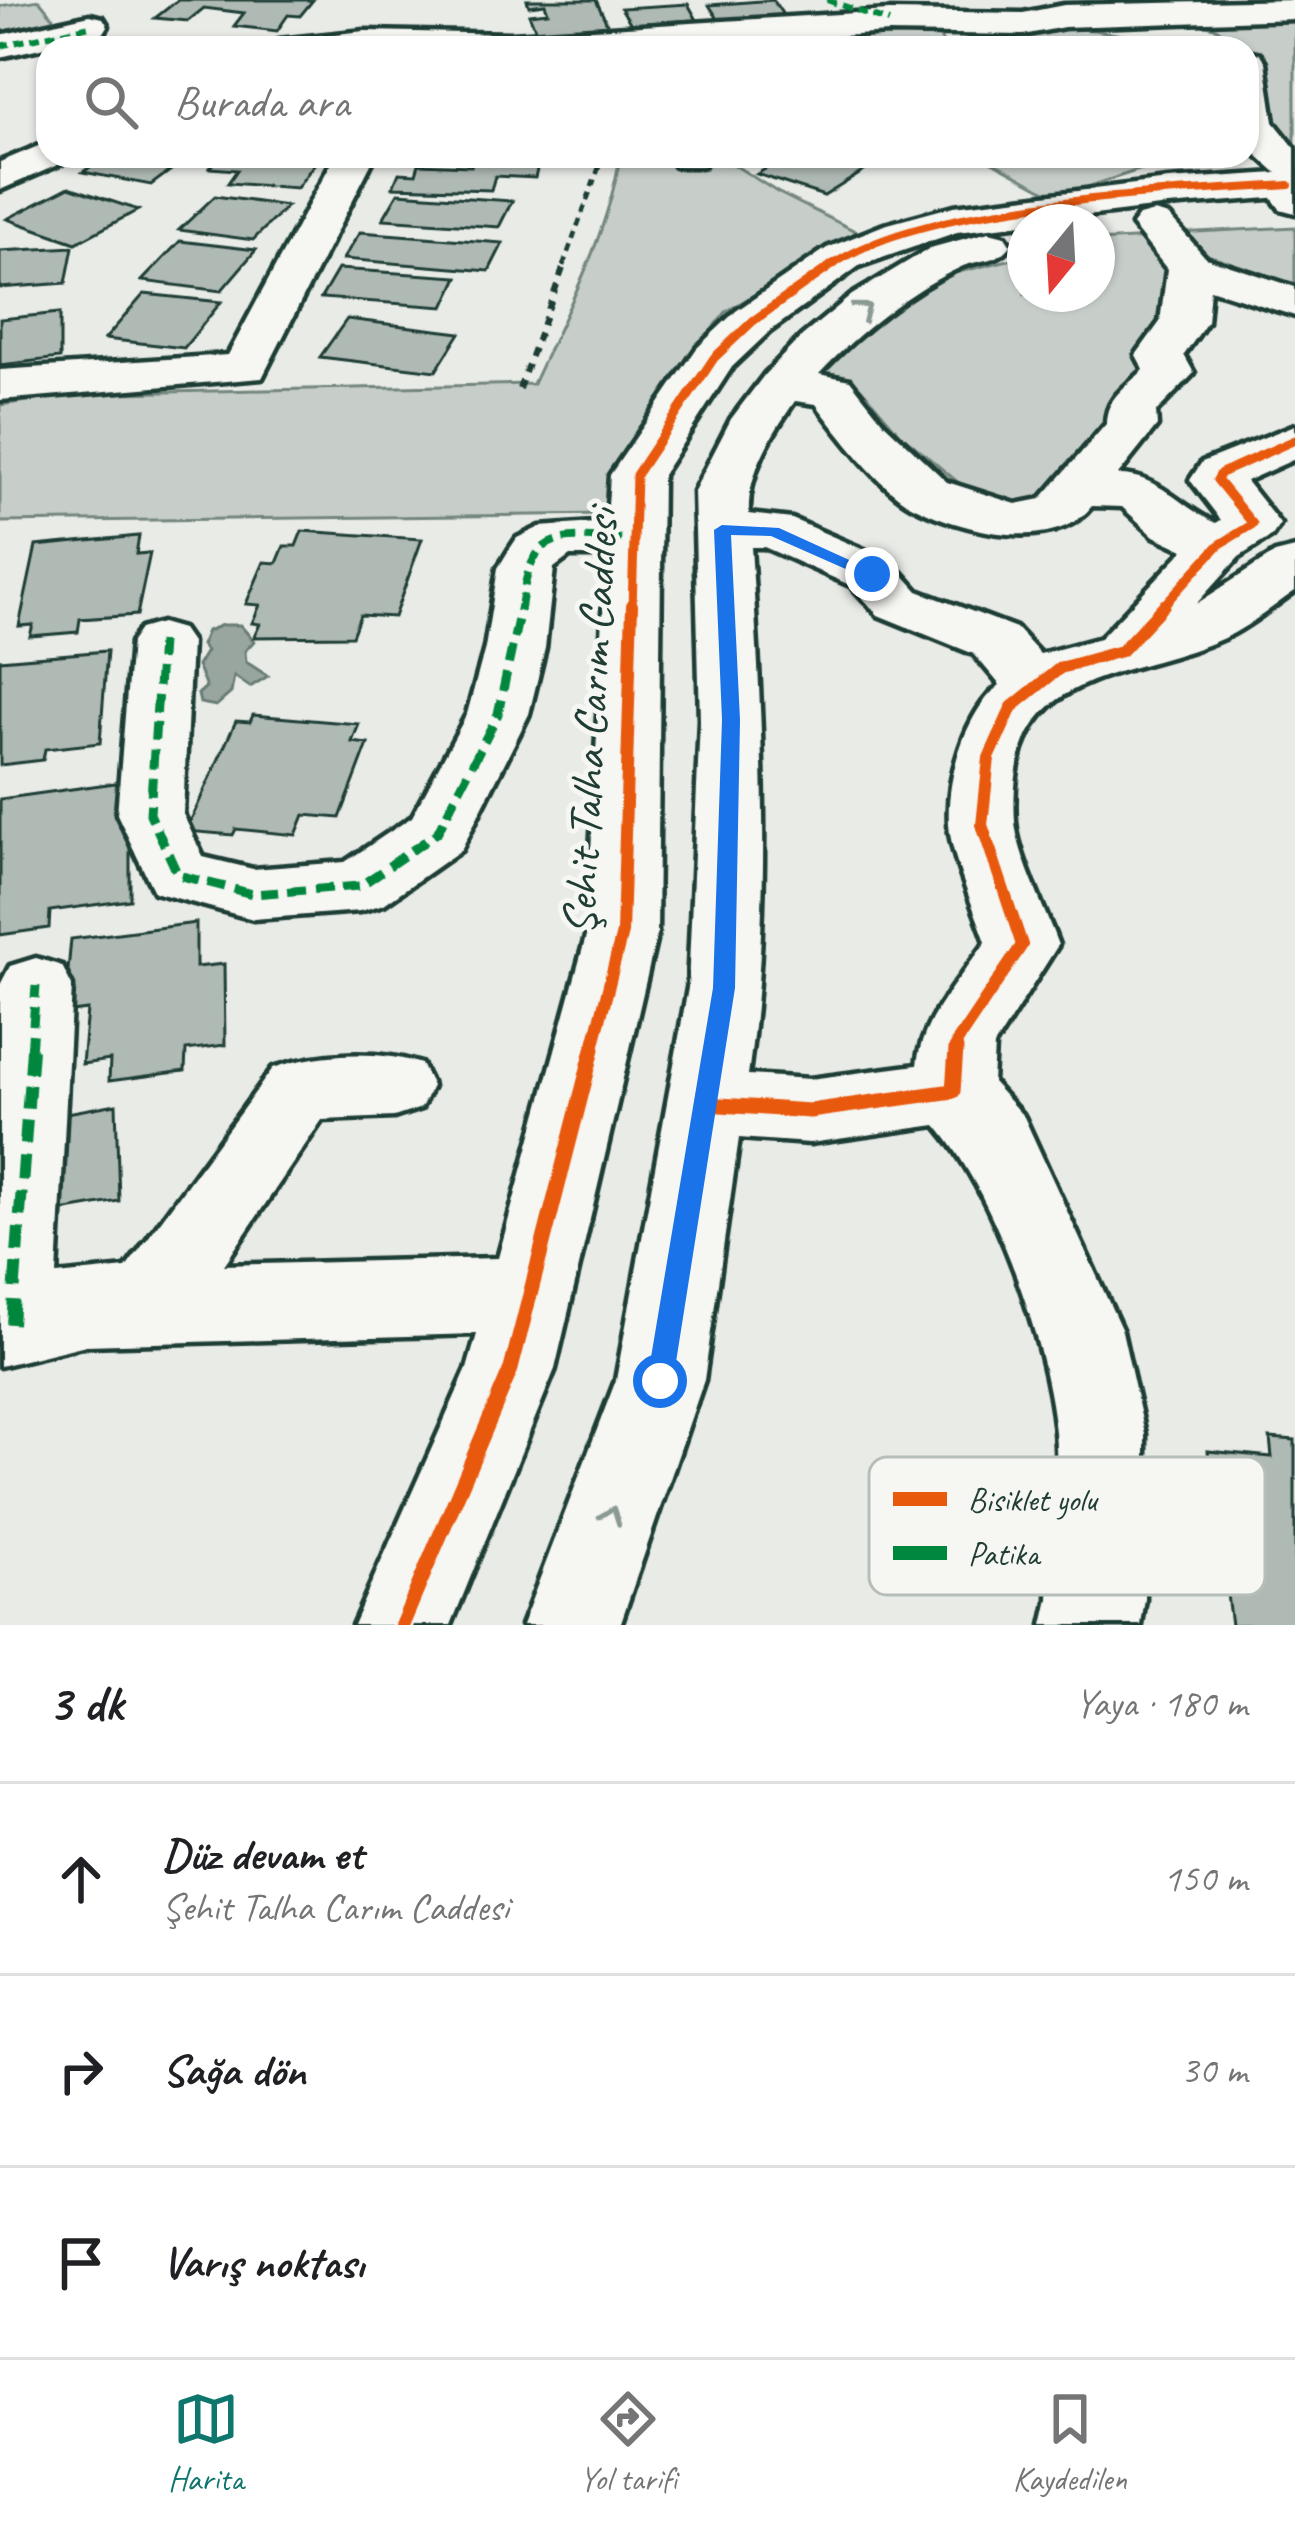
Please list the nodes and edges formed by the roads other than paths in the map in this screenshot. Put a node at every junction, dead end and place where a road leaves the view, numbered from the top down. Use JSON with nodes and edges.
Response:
{"nodes":[{"id":1,"x":826,"y":0,"type":"edge"},
{"id":2,"x":1273,"y":6,"type":"edge"},
{"id":3,"x":93,"y":22,"type":"edge"},
{"id":4,"x":889,"y":22,"type":"junction"},
{"id":5,"x":1125,"y":23,"type":"junction"},
{"id":6,"x":435,"y":35,"type":"edge"},
{"id":7,"x":39,"y":36,"type":"edge"},
{"id":8,"x":471,"y":36,"type":"edge"},
{"id":9,"x":750,"y":36,"type":"edge"},
{"id":10,"x":1176,"y":36,"type":"edge"},
{"id":11,"x":1207,"y":36,"type":"edge"},
{"id":12,"x":36,"y":37,"type":"edge"},
{"id":13,"x":0,"y":46,"type":"edge"},
{"id":14,"x":1259,"y":140,"type":"edge"},
{"id":15,"x":36,"y":160,"type":"edge"},
{"id":16,"x":349,"y":168,"type":"edge"},
{"id":17,"x":0,"y":178,"type":"edge"},
{"id":18,"x":1285,"y":184,"type":"edge"},
{"id":19,"x":1154,"y":225,"type":"junction"},
{"id":20,"x":1115,"y":228,"type":"edge"},
{"id":21,"x":1007,"y":240,"type":"edge"},
{"id":22,"x":922,"y":245,"type":"junction"},
{"id":23,"x":1190,"y":268,"type":"junction"},
{"id":24,"x":1295,"y":302,"type":"edge"},
{"id":25,"x":782,"y":384,"type":"junction"},
{"id":26,"x":0,"y":385,"type":"edge"},
{"id":27,"x":1295,"y":440,"type":"edge"},
{"id":28,"x":1074,"y":490,"type":"junction"},
{"id":29,"x":722,"y":530,"type":"junction"},
{"id":30,"x":634,"y":539,"type":"junction"},
{"id":31,"x":1219,"y":544,"type":"junction"},
{"id":32,"x":1295,"y":565,"type":"edge"},
{"id":33,"x":161,"y":642,"type":"dead end"},
{"id":34,"x":1121,"y":651,"type":"junction"},
{"id":35,"x":1036,"y":687,"type":"junction"},
{"id":36,"x":36,"y":986,"type":"dead end"},
{"id":37,"x":394,"y":1086,"type":"dead end"},
{"id":38,"x":953,"y":1091,"type":"junction"},
{"id":39,"x":705,"y":1104,"type":"junction"},
{"id":40,"x":529,"y":1295,"type":"junction"},
{"id":41,"x":148,"y":1306,"type":"junction"},
{"id":42,"x":6,"y":1325,"type":"edge"},
{"id":43,"x":1100,"y":1457,"type":"edge"},
{"id":44,"x":1097,"y":1595,"type":"edge"},
{"id":45,"x":402,"y":1625,"type":"edge"},
{"id":46,"x":571,"y":1625,"type":"edge"},
{"id":47,"x":1092,"y":1625,"type":"edge"}],
"edges":[{"from":1,"to":4,"type":"street"},
{"from":2,"to":5,"type":"street"},
{"from":3,"to":7,"type":"street"},
{"from":4,"to":5,"type":"street"},
{"from":4,"to":9,"type":"street"},
{"from":5,"to":10,"type":"street"},
{"from":5,"to":11,"type":"street"},
{"from":6,"to":8,"type":"street"},
{"from":12,"to":13,"type":"street"},
{"from":14,"to":18,"type":"street"},
{"from":15,"to":17,"type":"street"},
{"from":16,"to":26,"type":"street"},
{"from":18,"to":19,"type":"street"},
{"from":18,"to":22,"type":"street","name":"Şehit Talha Carım Caddesi"},
{"from":19,"to":20,"type":"street"},
{"from":19,"to":23,"type":"street"},
{"from":21,"to":22,"type":"street","name":"Şehit Talha Carım Caddesi"},
{"from":25,"to":22,"type":"street","name":"Şehit Talha Carım Caddesi","one_way":true},
{"from":22,"to":30,"type":"street","name":"Şehit Talha Carım Caddesi"},
{"from":23,"to":24,"type":"street"},
{"from":23,"to":28,"type":"street"},
{"from":25,"to":28,"type":"street"},
{"from":25,"to":29,"type":"street","name":"Şehit Talha Carım Caddesi"},
{"from":27,"to":31,"type":"street"},
{"from":28,"to":31,"type":"street"},
{"from":29,"to":35,"type":"street"},
{"from":29,"to":39,"type":"street","name":"Şehit Talha Carım Caddesi"},
{"from":30,"to":33,"type":"street"},
{"from":30,"to":40,"type":"street","name":"Şehit Talha Carım Caddesi"},
{"from":31,"to":34,"type":"street"},
{"from":32,"to":34,"type":"street"},
{"from":34,"to":35,"type":"street"},
{"from":35,"to":38,"type":"street"},
{"from":36,"to":42,"type":"street"},
{"from":37,"to":41,"type":"street"},
{"from":38,"to":39,"type":"street"},
{"from":38,"to":43,"type":"street"},
{"from":46,"to":39,"type":"street","name":"Şehit Talha Carım Caddesi","one_way":true},
{"from":40,"to":41,"type":"street"},
{"from":40,"to":45,"type":"street","name":"Şehit Talha Carım Caddesi"},
{"from":41,"to":42,"type":"street"},
{"from":44,"to":47,"type":"street"}]}
